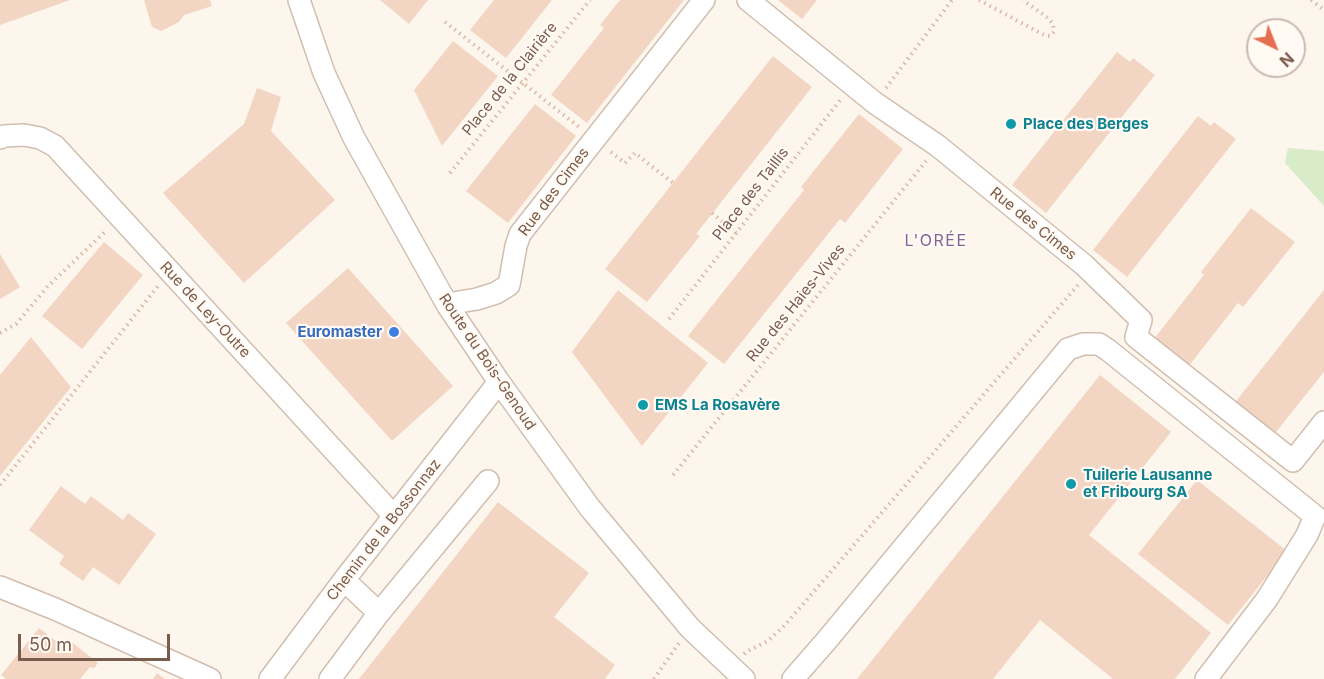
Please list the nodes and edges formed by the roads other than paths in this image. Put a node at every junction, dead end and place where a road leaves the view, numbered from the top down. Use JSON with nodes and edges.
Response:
{"nodes":[{"id":1,"x":299,"y":0,"type":"edge"},
{"id":2,"x":704,"y":0,"type":"edge"},
{"id":3,"x":748,"y":0,"type":"edge"},
{"id":4,"x":0,"y":138,"type":"edge"},
{"id":5,"x":447,"y":304,"type":"junction"},
{"id":6,"x":499,"y":382,"type":"junction"},
{"id":7,"x":1324,"y":422,"type":"edge"},
{"id":8,"x":488,"y":481,"type":"dead end"},
{"id":9,"x":394,"y":516,"type":"junction"},
{"id":10,"x":344,"y":580,"type":"junction"},
{"id":11,"x":0,"y":587,"type":"edge"},
{"id":12,"x":379,"y":613,"type":"junction"},
{"id":13,"x":738,"y":674,"type":"edge"},
{"id":14,"x":210,"y":679,"type":"edge"},
{"id":15,"x":270,"y":679,"type":"edge"},
{"id":16,"x":330,"y":679,"type":"edge"},
{"id":17,"x":793,"y":679,"type":"edge"},
{"id":18,"x":1206,"y":679,"type":"edge"}],
"edges":[{"from":1,"to":5,"type":"street","name":"Route du Bois-Genoud"},
{"from":2,"to":5,"type":"street","name":"Rue des Cimes"},
{"from":3,"to":7,"type":"street","name":"Rue des Cimes"},
{"from":4,"to":9,"type":"street","name":"Rue de Ley-Outre"},
{"from":5,"to":6,"type":"street","name":"Route du Bois-Genoud"},
{"from":6,"to":9,"type":"street","name":"Chemin de la Bossonnaz"},
{"from":6,"to":13,"type":"street","name":"Route du Bois-Genoud"},
{"from":8,"to":12,"type":"street"},
{"from":9,"to":10,"type":"street","name":"Chemin de la Bossonnaz"},
{"from":10,"to":12,"type":"street"},
{"from":10,"to":15,"type":"street","name":"Chemin de la Bossonnaz"},
{"from":11,"to":14,"type":"street"},
{"from":12,"to":16,"type":"street"},
{"from":17,"to":18,"type":"street"}]}
